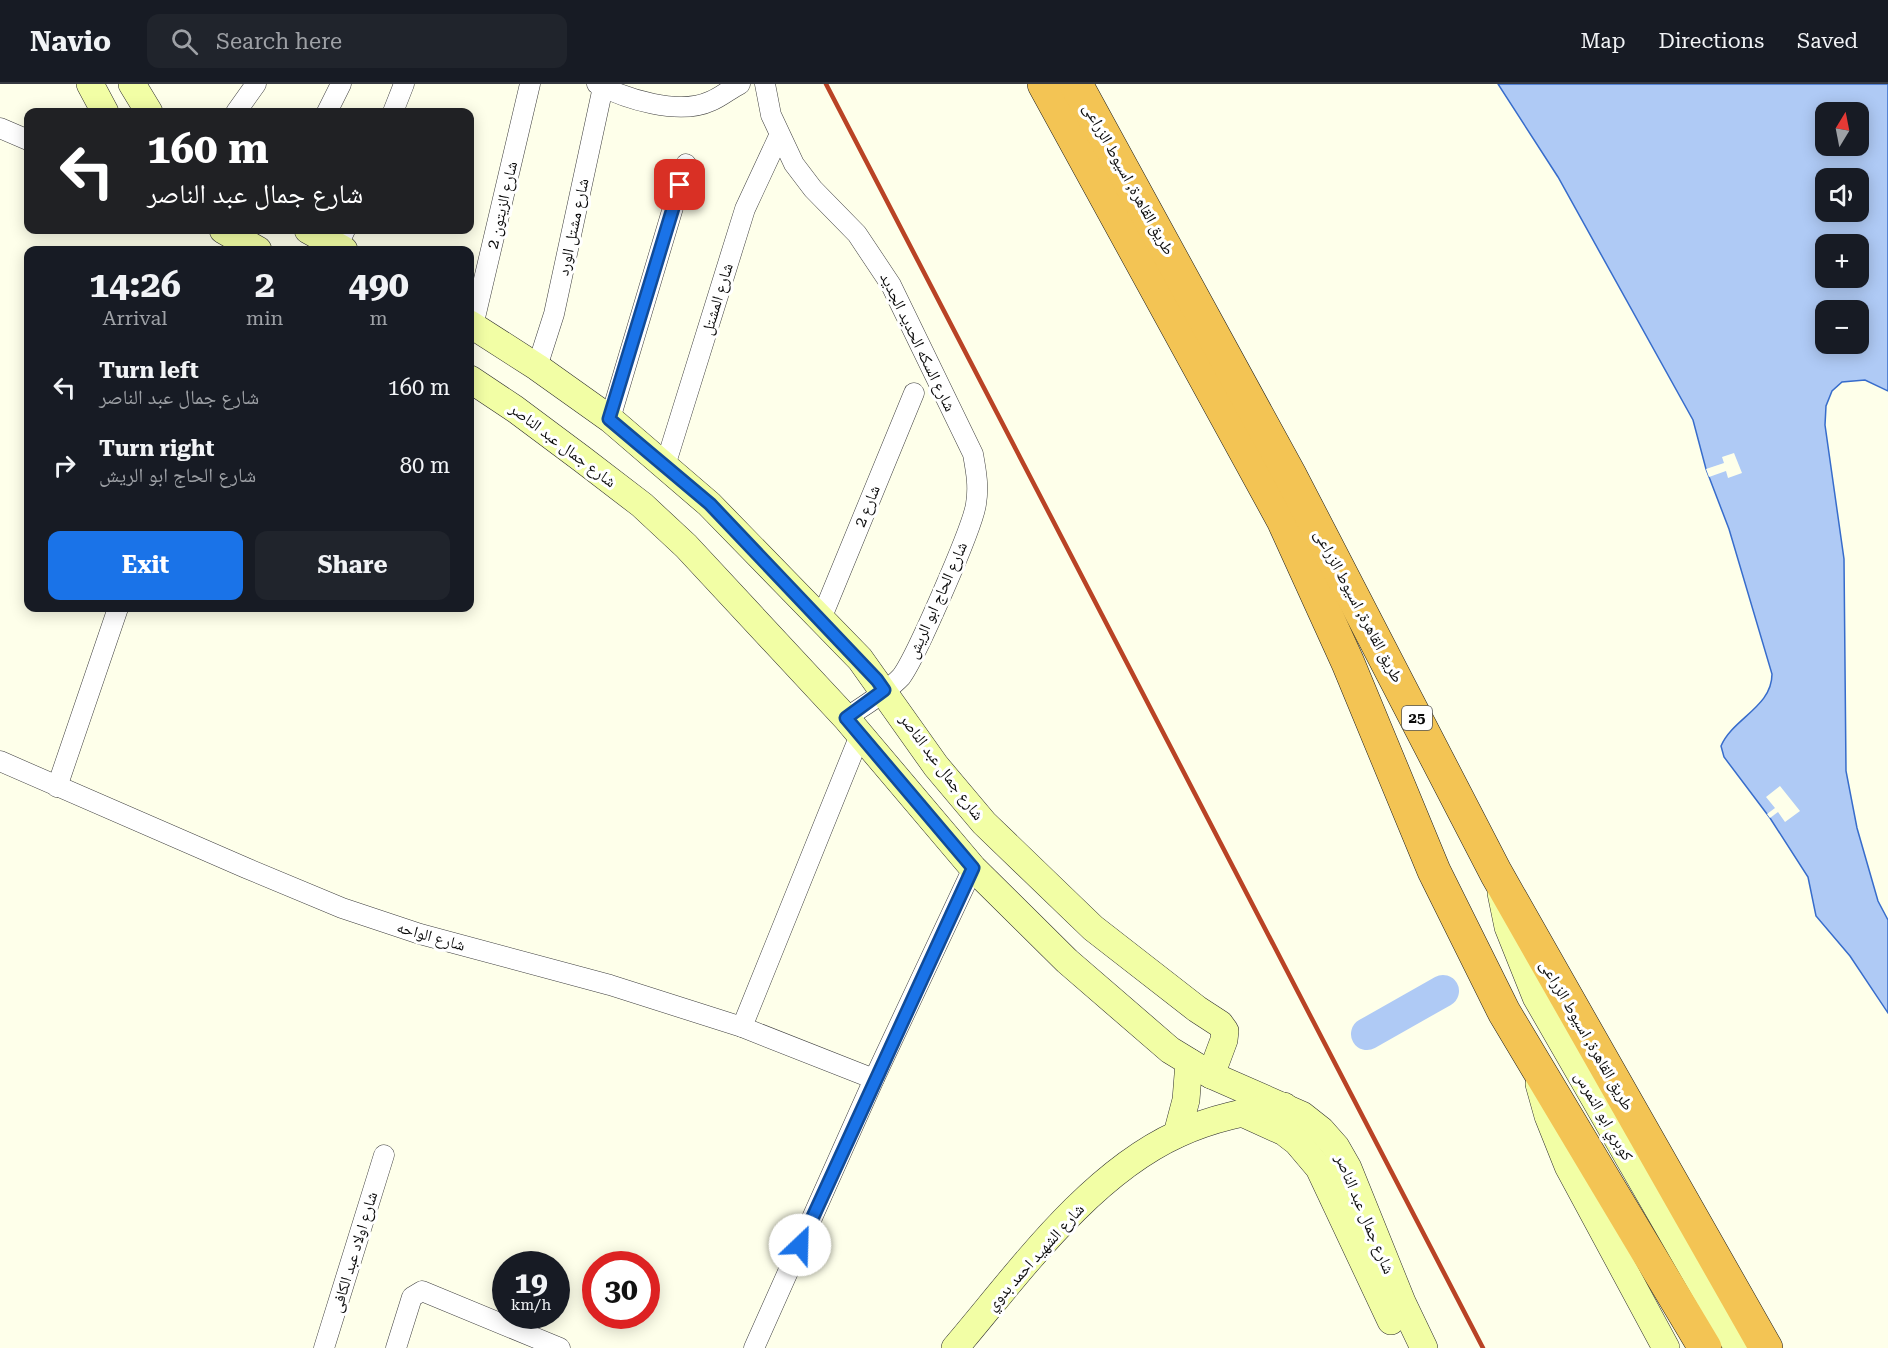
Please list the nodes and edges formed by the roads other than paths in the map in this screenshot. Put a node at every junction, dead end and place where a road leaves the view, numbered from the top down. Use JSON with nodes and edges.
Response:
{"nodes":[{"id":1,"x":90,"y":84,"type":"edge"},
{"id":2,"x":132,"y":84,"type":"edge"},
{"id":3,"x":256,"y":84,"type":"edge"},
{"id":4,"x":341,"y":84,"type":"edge"},
{"id":5,"x":405,"y":84,"type":"edge"},
{"id":6,"x":531,"y":84,"type":"edge"},
{"id":7,"x":765,"y":84,"type":"edge"},
{"id":8,"x":1044,"y":84,"type":"edge"},
{"id":9,"x":1076,"y":84,"type":"edge"},
{"id":10,"x":735,"y":85,"type":"edge"},
{"id":11,"x":608,"y":87,"type":"edge"},
{"id":12,"x":103,"y":108,"type":"edge"},
{"id":13,"x":147,"y":108,"type":"edge"},
{"id":14,"x":239,"y":108,"type":"edge"},
{"id":15,"x":329,"y":108,"type":"edge"},
{"id":16,"x":395,"y":108,"type":"edge"},
{"id":17,"x":0,"y":128,"type":"edge"},
{"id":18,"x":779,"y":136,"type":"junction"},
{"id":19,"x":24,"y":138,"type":"edge"},
{"id":20,"x":686,"y":164,"type":"dead end"},
{"id":21,"x":230,"y":234,"type":"edge"},
{"id":22,"x":319,"y":234,"type":"edge"},
{"id":23,"x":342,"y":242,"type":"edge"},
{"id":24,"x":251,"y":246,"type":"edge"},
{"id":25,"x":474,"y":313,"type":"edge"},
{"id":26,"x":474,"y":327,"type":"edge"},
{"id":27,"x":537,"y":366,"type":"junction"},
{"id":28,"x":474,"y":382,"type":"edge"},
{"id":29,"x":914,"y":393,"type":"dead end"},
{"id":30,"x":609,"y":419,"type":"junction"},
{"id":31,"x":973,"y":454,"type":"joint"},
{"id":32,"x":665,"y":466,"type":"junction"},
{"id":33,"x":117,"y":612,"type":"edge"},
{"id":34,"x":821,"y":619,"type":"junction"},
{"id":35,"x":884,"y":690,"type":"junction"},
{"id":36,"x":853,"y":727,"type":"junction"},
{"id":37,"x":0,"y":760,"type":"edge"},
{"id":38,"x":57,"y":787,"type":"junction"},
{"id":39,"x":973,"y":868,"type":"junction"},
{"id":40,"x":1496,"y":873,"type":"junction"},
{"id":41,"x":1094,"y":928,"type":"junction"},
{"id":42,"x":1067,"y":961,"type":"junction"},
{"id":43,"x":742,"y":1027,"type":"junction"},
{"id":44,"x":1535,"y":1065,"type":"junction"},
{"id":45,"x":1200,"y":1069,"type":"junction"},
{"id":46,"x":874,"y":1079,"type":"junction"},
{"id":47,"x":1284,"y":1106,"type":"junction"},
{"id":48,"x":1242,"y":1113,"type":"junction"},
{"id":49,"x":1177,"y":1134,"type":"junction"},
{"id":50,"x":384,"y":1155,"type":"dead end"},
{"id":51,"x":1402,"y":1302,"type":"junction"},
{"id":52,"x":324,"y":1348,"type":"edge"},
{"id":53,"x":396,"y":1348,"type":"edge"},
{"id":54,"x":560,"y":1348,"type":"edge"},
{"id":55,"x":754,"y":1348,"type":"edge"},
{"id":56,"x":955,"y":1348,"type":"edge"},
{"id":57,"x":1404,"y":1348,"type":"edge"},
{"id":58,"x":1424,"y":1348,"type":"edge"},
{"id":59,"x":1439,"y":1348,"type":"edge"},
{"id":60,"x":1666,"y":1348,"type":"edge"},
{"id":61,"x":1705,"y":1348,"type":"edge"},
{"id":62,"x":1738,"y":1348,"type":"edge"},
{"id":63,"x":1767,"y":1348,"type":"edge"}],
"edges":[{"from":1,"to":12,"type":"street"},
{"from":2,"to":13,"type":"street"},
{"from":3,"to":14,"type":"street"},
{"from":4,"to":15,"type":"street"},
{"from":5,"to":16,"type":"street"},
{"from":6,"to":25,"type":"street","name":"شارع الزيتون 2"},
{"from":7,"to":18,"type":"street","name":"شارع السكه الحديد الجديد"},
{"from":8,"to":44,"type":"highway","name":"طريق القاهرة, اسيوط الزراعى","number":"25"},
{"from":9,"to":40,"type":"highway","name":"طريق القاهرة, اسيوط الزراعى","number":"25"},
{"from":10,"to":11,"type":"street"},
{"from":11,"to":27,"type":"street","name":"شارع مشتل الورد"},
{"from":17,"to":19,"type":"street"},
{"from":18,"to":31,"type":"street","name":"شارع السكه الحديد الجديد"},
{"from":18,"to":32,"type":"street","name":"شارع المشتل"},
{"from":20,"to":30,"type":"street"},
{"from":21,"to":24,"type":"street"},
{"from":22,"to":23,"type":"street"},
{"from":26,"to":27,"type":"street","name":"شارع جمال عبد الناصر"},
{"from":27,"to":30,"type":"street","name":"شارع جمال عبد الناصر"},
{"from":28,"to":36,"type":"street","name":"شارع جمال عبد الناصر"},
{"from":29,"to":34,"type":"street","name":"شارع 2"},
{"from":30,"to":32,"type":"street","name":"شارع جمال عبد الناصر"},
{"from":31,"to":35,"type":"street","name":"شارع الحاج ابو الريش"},
{"from":32,"to":34,"type":"street","name":"شارع جمال عبد الناصر"},
{"from":33,"to":38,"type":"street"},
{"from":34,"to":35,"type":"street","name":"شارع جمال عبد الناصر"},
{"from":35,"to":36,"type":"street","name":"شارع الحاج ابو الريش"},
{"from":35,"to":41,"type":"street","name":"شارع جمال عبد الناصر"},
{"from":36,"to":39,"type":"street","name":"شارع جمال عبد الناصر"},
{"from":36,"to":43,"type":"street"},
{"from":37,"to":38,"type":"street","name":"شارع الواحه"},
{"from":38,"to":43,"type":"street","name":"شارع الواحه"},
{"from":39,"to":42,"type":"street","name":"شارع جمال عبد الناصر"},
{"from":39,"to":46,"type":"street"},
{"from":40,"to":62,"type":"street","name":"كوبري ابو النمرس"},
{"from":40,"to":63,"type":"highway","name":"طريق القاهرة, اسيوط الزراعى","number":"25"},
{"from":41,"to":42,"type":"street"},
{"from":41,"to":45,"type":"street","name":"شارع جمال عبد الناصر"},
{"from":42,"to":45,"type":"street","name":"شارع جمال عبد الناصر"},
{"from":43,"to":46,"type":"street","name":"شارع الواحه"},
{"from":44,"to":60,"type":"street"},
{"from":44,"to":61,"type":"highway","name":"طريق القاهرة, اسيوط الزراعى","number":"25"},
{"from":45,"to":47,"type":"street","name":"شارع جمال عبد الناصر"},
{"from":45,"to":49,"type":"street"},
{"from":46,"to":55,"type":"street"},
{"from":47,"to":48,"type":"street","name":"شارع الشهيد احمد بدوي"},
{"from":47,"to":51,"type":"street","name":"شارع جمال عبد الناصر"},
{"from":48,"to":49,"type":"street","name":"شارع الشهيد احمد بدوي"},
{"from":48,"to":57,"type":"street","name":"شارع جمال عبد الناصر"},
{"from":49,"to":56,"type":"street","name":"شارع الشهيد احمد بدوي"},
{"from":50,"to":52,"type":"street","name":"شارع اولاد عبد الكافى"},
{"from":51,"to":58,"type":"street","name":"شارع جمال عبد الناصر"},
{"from":51,"to":59,"type":"street"},
{"from":53,"to":54,"type":"street"}]}
